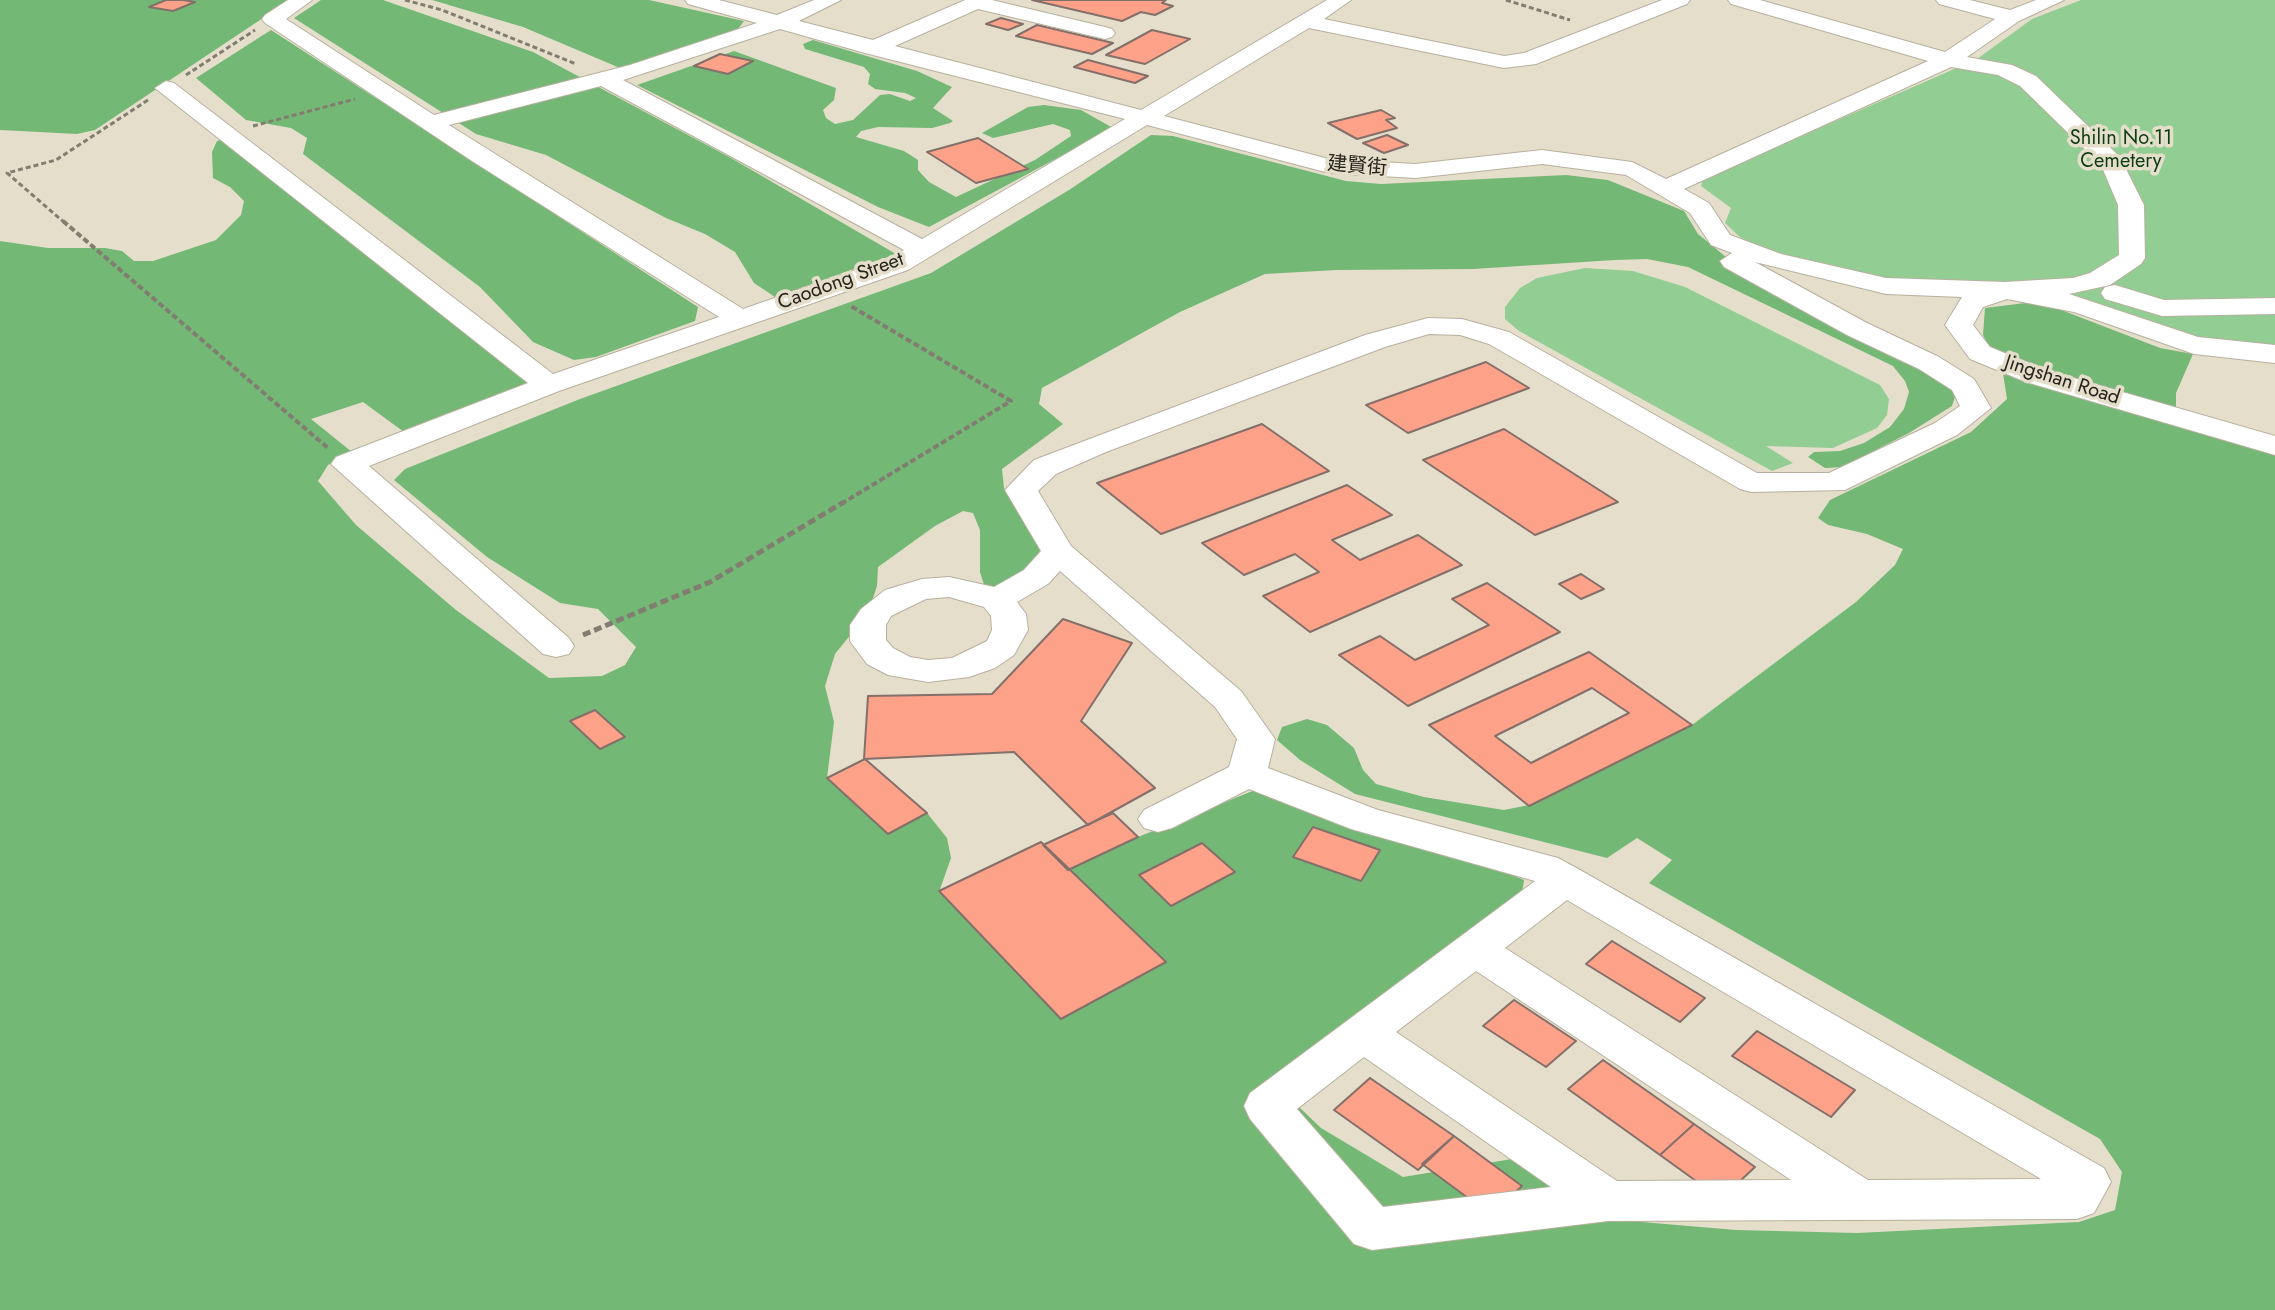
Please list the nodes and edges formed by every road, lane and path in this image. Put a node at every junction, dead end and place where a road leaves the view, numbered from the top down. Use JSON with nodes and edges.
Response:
{"nodes":[{"id":1,"x":302,"y":0,"type":"edge"},
{"id":2,"x":405,"y":0,"type":"edge"},
{"id":3,"x":695,"y":0,"type":"edge"},
{"id":4,"x":831,"y":0,"type":"edge"},
{"id":5,"x":1341,"y":0,"type":"edge"},
{"id":6,"x":1506,"y":0,"type":"edge"},
{"id":7,"x":1680,"y":0,"type":"edge"},
{"id":8,"x":1738,"y":0,"type":"edge"},
{"id":9,"x":1946,"y":0,"type":"edge"},
{"id":10,"x":2054,"y":0,"type":"edge"},
{"id":11,"x":979,"y":1,"type":"edge"},
{"id":12,"x":2012,"y":17,"type":"junction"},
{"id":13,"x":272,"y":19,"type":"junction"},
{"id":14,"x":1306,"y":21,"type":"junction"},
{"id":15,"x":779,"y":22,"type":"junction"},
{"id":16,"x":1603,"y":30,"type":"junction"},
{"id":17,"x":1105,"y":33,"type":"dead end"},
{"id":18,"x":873,"y":48,"type":"junction"},
{"id":19,"x":1948,"y":60,"type":"junction"},
{"id":20,"x":604,"y":79,"type":"junction"},
{"id":21,"x":166,"y":88,"type":"junction"},
{"id":22,"x":383,"y":92,"type":"junction"},
{"id":23,"x":1138,"y":119,"type":"junction"},
{"id":24,"x":430,"y":123,"type":"junction"},
{"id":25,"x":225,"y":134,"type":"junction"},
{"id":26,"x":1668,"y":187,"type":"junction"},
{"id":27,"x":1720,"y":240,"type":"junction"},
{"id":28,"x":923,"y":250,"type":"junction"},
{"id":29,"x":2074,"y":286,"type":"junction"},
{"id":30,"x":824,"y":290,"type":"junction"},
{"id":31,"x":2005,"y":290,"type":"junction"},
{"id":32,"x":2275,"y":306,"type":"edge"},
{"id":33,"x":741,"y":319,"type":"junction"},
{"id":34,"x":2275,"y":354,"type":"edge"},
{"id":35,"x":549,"y":385,"type":"junction"},
{"id":36,"x":2275,"y":446,"type":"edge"},
{"id":37,"x":347,"y":464,"type":"junction"},
{"id":38,"x":1058,"y":552,"type":"junction"},
{"id":39,"x":996,"y":600,"type":"dead end"},
{"id":40,"x":556,"y":646,"type":"joint"},
{"id":41,"x":1247,"y":774,"type":"junction"},
{"id":42,"x":1158,"y":819,"type":"dead end"},
{"id":43,"x":1565,"y":880,"type":"junction"},
{"id":44,"x":1475,"y":949,"type":"junction"},
{"id":45,"x":1364,"y":1033,"type":"junction"},
{"id":46,"x":1860,"y":1200,"type":"junction"},
{"id":47,"x":1608,"y":1201,"type":"junction"}],
"edges":[{"from":1,"to":13,"type":"street"},
{"from":2,"to":20,"type":"path"},
{"from":3,"to":15,"type":"street","name":"建賢街"},
{"from":4,"to":15,"type":"street"},
{"from":5,"to":14,"type":"street","name":"Caodong Street"},
{"from":6,"to":16,"type":"path"},
{"from":7,"to":16,"type":"street"},
{"from":8,"to":19,"type":"street"},
{"from":9,"to":12,"type":"street"},
{"from":10,"to":12,"type":"street"},
{"from":11,"to":17,"type":"street"},
{"from":11,"to":18,"type":"street"},
{"from":12,"to":19,"type":"street"},
{"from":13,"to":21,"type":"path"},
{"from":13,"to":22,"type":"street"},
{"from":14,"to":16,"type":"street"},
{"from":14,"to":23,"type":"street","name":"Caodong Street"},
{"from":15,"to":18,"type":"street","name":"建賢街"},
{"from":15,"to":20,"type":"street"},
{"from":18,"to":23,"type":"street","name":"建賢街"},
{"from":19,"to":26,"type":"street"},
{"from":19,"to":29,"type":"street"},
{"from":20,"to":24,"type":"street"},
{"from":20,"to":28,"type":"street"},
{"from":21,"to":25,"type":"street"},
{"from":21,"to":37,"type":"path"},
{"from":22,"to":24,"type":"street"},
{"from":22,"to":25,"type":"path"},
{"from":23,"to":26,"type":"street","name":"建賢街"},
{"from":23,"to":28,"type":"street","name":"Caodong Street"},
{"from":24,"to":33,"type":"street"},
{"from":25,"to":35,"type":"street"},
{"from":26,"to":27,"type":"street","name":"建賢街"},
{"from":27,"to":31,"type":"street"},
{"from":27,"to":38,"type":"street","name":"建賢街"},
{"from":28,"to":30,"type":"street","name":"Caodong Street"},
{"from":29,"to":31,"type":"street"},
{"from":29,"to":32,"type":"street"},
{"from":30,"to":33,"type":"street","name":"Caodong Street"},
{"from":30,"to":40,"type":"path"},
{"from":31,"to":34,"type":"street"},
{"from":31,"to":36,"type":"street","name":"Jingshan Road"},
{"from":33,"to":35,"type":"street","name":"Caodong Street"},
{"from":35,"to":37,"type":"street","name":"Caodong Street"},
{"from":37,"to":40,"type":"street"},
{"from":38,"to":39,"type":"street"},
{"from":38,"to":41,"type":"street"},
{"from":41,"to":42,"type":"street"},
{"from":41,"to":43,"type":"street"},
{"from":43,"to":44,"type":"street"},
{"from":43,"to":46,"type":"street"},
{"from":44,"to":45,"type":"street"},
{"from":44,"to":46,"type":"street"},
{"from":45,"to":47,"type":"street"},
{"from":45,"to":47,"type":"street"},
{"from":46,"to":47,"type":"street"}]}
